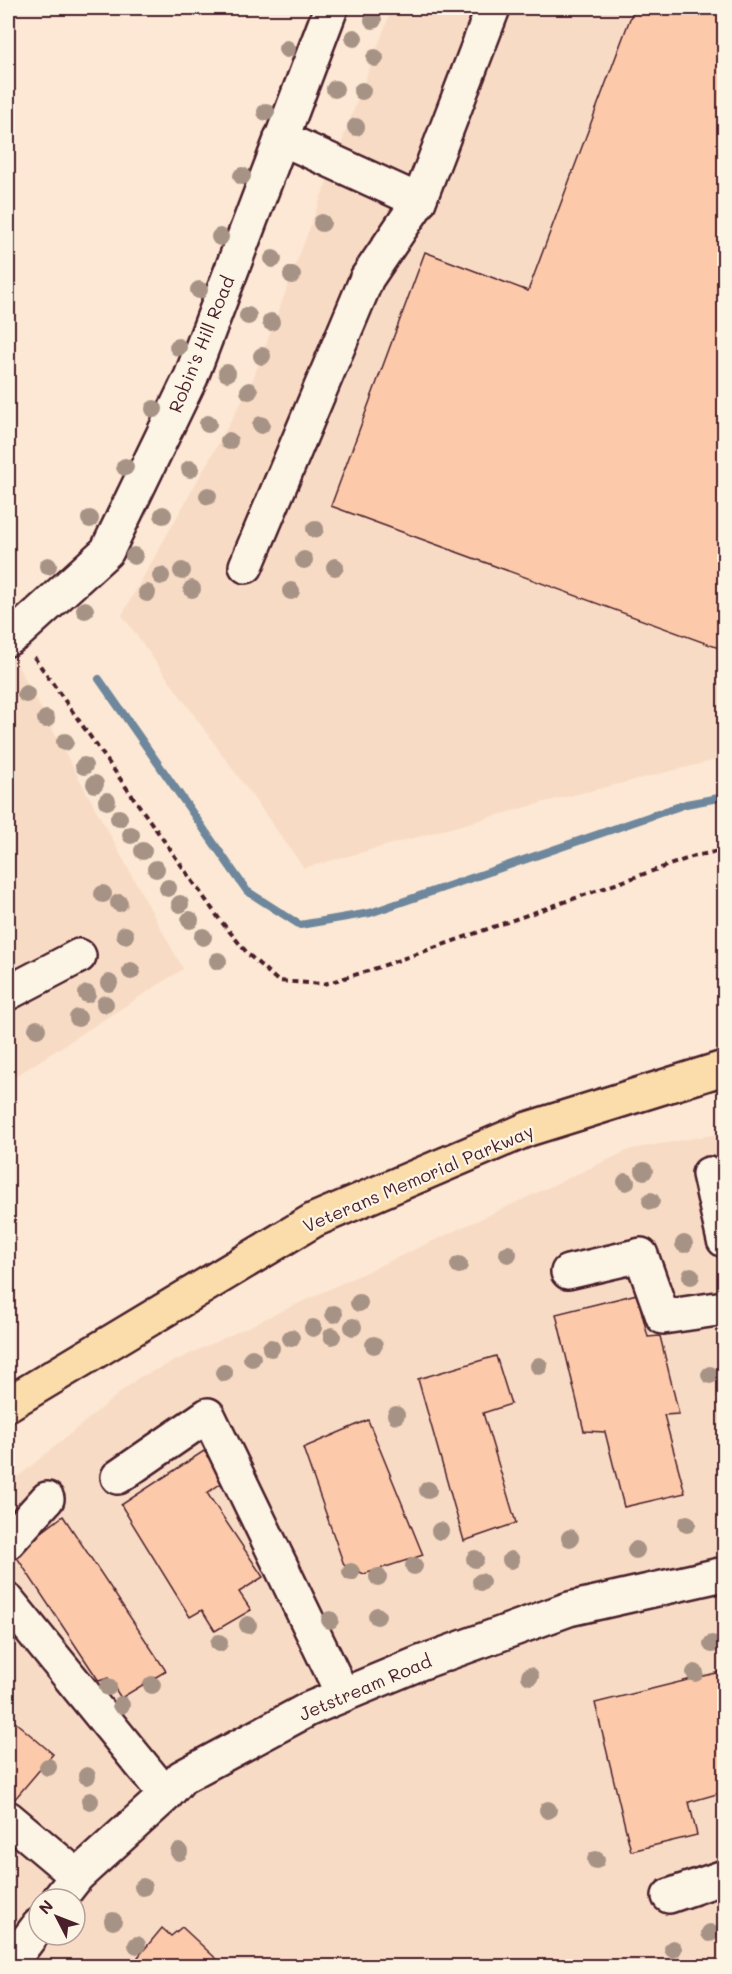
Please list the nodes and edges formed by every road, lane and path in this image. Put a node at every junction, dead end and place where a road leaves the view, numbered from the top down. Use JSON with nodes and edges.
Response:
{"nodes":[{"id":1,"x":331,"y":8,"type":"edge"},
{"id":2,"x":493,"y":8,"type":"edge"},
{"id":3,"x":281,"y":138,"type":"junction"},
{"id":4,"x":419,"y":201,"type":"junction"},
{"id":5,"x":246,"y":566,"type":"dead end"},
{"id":6,"x":12,"y":636,"type":"edge"},
{"id":7,"x":724,"y":850,"type":"edge"},
{"id":8,"x":79,"y":956,"type":"dead end"},
{"id":9,"x":8,"y":993,"type":"edge"},
{"id":10,"x":724,"y":1068,"type":"edge"},
{"id":11,"x":716,"y":1191,"type":"edge"},
{"id":12,"x":724,"y":1240,"type":"edge"},
{"id":13,"x":568,"y":1272,"type":"dead end"},
{"id":14,"x":724,"y":1308,"type":"edge"},
{"id":15,"x":8,"y":1404,"type":"edge"},
{"id":16,"x":118,"y":1477,"type":"dead end"},
{"id":17,"x":47,"y":1498,"type":"dead end"},
{"id":18,"x":8,"y":1542,"type":"edge"},
{"id":19,"x":724,"y":1574,"type":"edge"},
{"id":20,"x":8,"y":1601,"type":"edge"},
{"id":21,"x":343,"y":1695,"type":"junction"},
{"id":22,"x":166,"y":1795,"type":"junction"},
{"id":23,"x":8,"y":1818,"type":"edge"},
{"id":24,"x":724,"y":1877,"type":"edge"},
{"id":25,"x":68,"y":1887,"type":"edge"},
{"id":26,"x":669,"y":1896,"type":"dead end"},
{"id":27,"x":27,"y":1941,"type":"edge"},
{"id":28,"x":8,"y":1966,"type":"edge"}],
"edges":[{"from":1,"to":3,"type":"street","name":"Robin's Hill Road"},
{"from":2,"to":4,"type":"street"},
{"from":3,"to":4,"type":"street"},
{"from":3,"to":6,"type":"street","name":"Robin's Hill Road"},
{"from":4,"to":5,"type":"street"},
{"from":6,"to":7,"type":"path"},
{"from":8,"to":9,"type":"street"},
{"from":10,"to":15,"type":"highway","name":"Veterans Memorial Parkway"},
{"from":11,"to":12,"type":"street"},
{"from":13,"to":14,"type":"street"},
{"from":16,"to":21,"type":"street"},
{"from":17,"to":18,"type":"street"},
{"from":19,"to":21,"type":"street","name":"Jetstream Road"},
{"from":20,"to":22,"type":"street"},
{"from":21,"to":22,"type":"street","name":"Jetstream Road"},
{"from":22,"to":25,"type":"street","name":"Jetstream Road"},
{"from":23,"to":25,"type":"street"},
{"from":24,"to":26,"type":"street"},
{"from":27,"to":28,"type":"street"}]}
